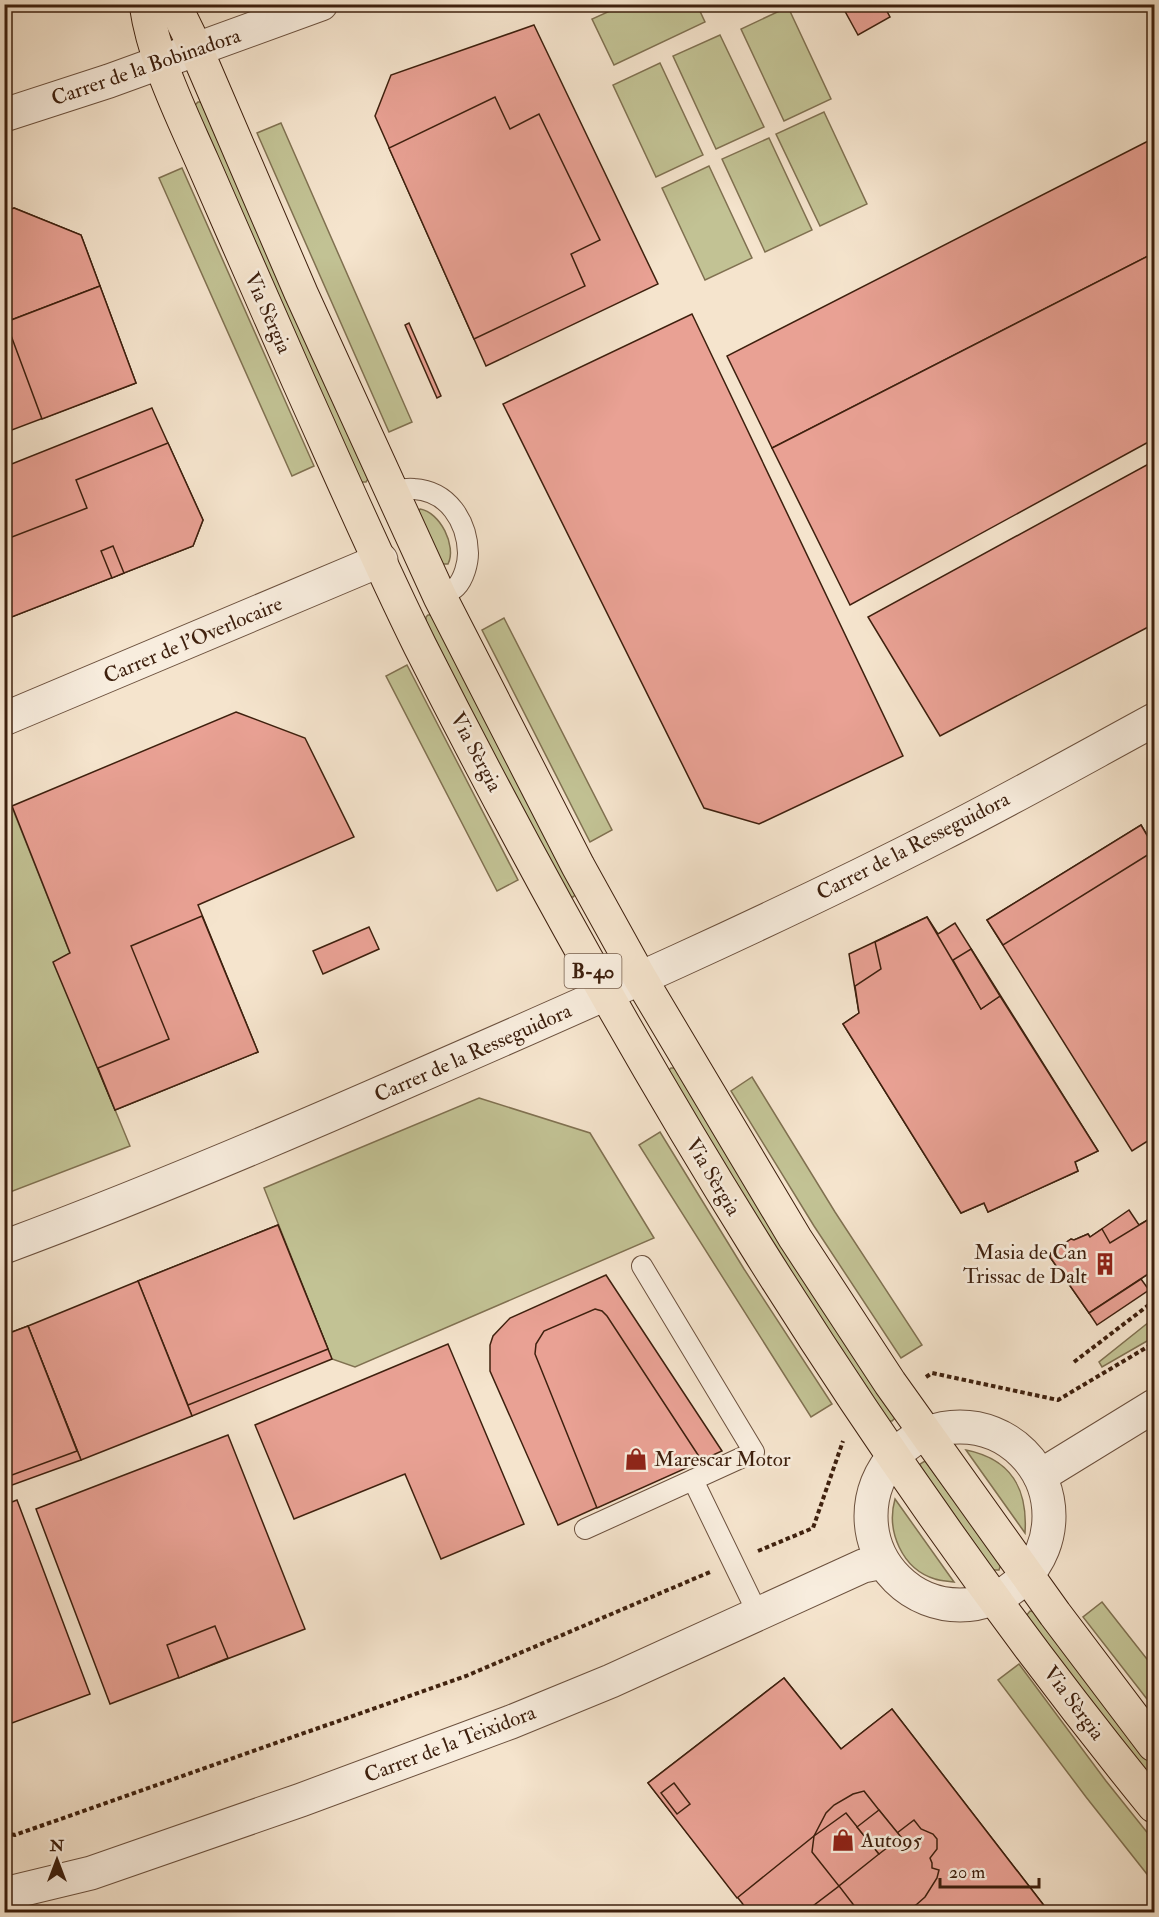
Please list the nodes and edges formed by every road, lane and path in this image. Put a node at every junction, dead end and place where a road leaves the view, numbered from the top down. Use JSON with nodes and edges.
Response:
{"nodes":[{"id":1,"x":146,"y":4,"type":"edge"},
{"id":2,"x":174,"y":4,"type":"edge"},
{"id":3,"x":321,"y":4,"type":"edge"},
{"id":4,"x":196,"y":49,"type":"junction"},
{"id":5,"x":160,"y":63,"type":"junction"},
{"id":6,"x":4,"y":115,"type":"edge"},
{"id":7,"x":391,"y":491,"type":"junction"},
{"id":8,"x":381,"y":561,"type":"junction"},
{"id":9,"x":440,"y":597,"type":"junction"},
{"id":10,"x":4,"y":719,"type":"edge"},
{"id":11,"x":1155,"y":720,"type":"edge"},
{"id":12,"x":640,"y":978,"type":"junction"},
{"id":13,"x":606,"y":994,"type":"junction"},
{"id":14,"x":4,"y":1247,"type":"edge"},
{"id":15,"x":642,"y":1266,"type":"dead end"},
{"id":16,"x":1155,"y":1301,"type":"edge"},
{"id":17,"x":1155,"y":1343,"type":"edge"},
{"id":18,"x":1074,"y":1362,"type":"dead end"},
{"id":19,"x":899,"y":1396,"type":"junction"},
{"id":20,"x":1155,"y":1406,"type":"edge"},
{"id":21,"x":867,"y":1418,"type":"junction"},
{"id":22,"x":926,"y":1433,"type":"junction"},
{"id":23,"x":893,"y":1456,"type":"junction"},
{"id":24,"x":1040,"y":1476,"type":"junction"},
{"id":25,"x":693,"y":1480,"type":"junction"},
{"id":26,"x":585,"y":1529,"type":"dead end"},
{"id":27,"x":733,"y":1562,"type":"junction"},
{"id":28,"x":883,"y":1562,"type":"junction"},
{"id":29,"x":1027,"y":1575,"type":"junction"},
{"id":30,"x":994,"y":1598,"type":"junction"},
{"id":31,"x":758,"y":1614,"type":"junction"},
{"id":32,"x":1155,"y":1744,"type":"edge"},
{"id":33,"x":1155,"y":1806,"type":"edge"},
{"id":34,"x":4,"y":1833,"type":"edge"},
{"id":35,"x":4,"y":1893,"type":"edge"}],
"edges":[{"from":1,"to":5,"type":"main road","name":"Via Sèrgia","number":"B-40"},
{"from":2,"to":4,"type":"main road","name":"Via Sèrgia","number":"B-40"},
{"from":3,"to":4,"type":"street","name":"Carrer de la Bobinadora"},
{"from":4,"to":5,"type":"street","name":"Carrer de la Bobinadora"},
{"from":4,"to":7,"type":"main road","name":"Via Sèrgia","number":"B-40"},
{"from":5,"to":6,"type":"street","name":"Carrer de la Bobinadora"},
{"from":5,"to":8,"type":"main road","name":"Via Sèrgia","number":"B-40"},
{"from":7,"to":9,"type":"main road","name":"Via Sèrgia","number":"B-40"},
{"from":7,"to":9,"type":"lane"},
{"from":8,"to":10,"type":"street","name":"Carrer de l'Overlocaire"},
{"from":8,"to":13,"type":"main road","name":"Via Sèrgia","number":"B-40"},
{"from":9,"to":12,"type":"main road","name":"Via Sèrgia","number":"B-40"},
{"from":11,"to":12,"type":"street","name":"Carrer de la Resseguidora"},
{"from":12,"to":13,"type":"street","name":"Carrer de la Resseguidora"},
{"from":12,"to":19,"type":"main road","name":"Via Sèrgia","number":"B-40"},
{"from":13,"to":14,"type":"street","name":"Carrer de la Resseguidora"},
{"from":13,"to":21,"type":"main road","name":"Via Sèrgia","number":"B-40"},
{"from":15,"to":25,"type":"lane"},
{"from":16,"to":18,"type":"path"},
{"from":17,"to":19,"type":"path"},
{"from":19,"to":22,"type":"main road","name":"Via Sèrgia","number":"B-40"},
{"from":20,"to":24,"type":"street"},
{"from":21,"to":23,"type":"main road","name":"Via Sèrgia","number":"B-40"},
{"from":21,"to":27,"type":"path"},
{"from":22,"to":23,"type":"street"},
{"from":22,"to":24,"type":"street"},
{"from":22,"to":29,"type":"main road","name":"Via Sèrgia","number":"B-40"},
{"from":23,"to":28,"type":"street"},
{"from":23,"to":30,"type":"main road","name":"Via Sèrgia","number":"B-40"},
{"from":24,"to":29,"type":"street"},
{"from":25,"to":26,"type":"lane"},
{"from":25,"to":27,"type":"lane"},
{"from":27,"to":31,"type":"lane"},
{"from":27,"to":34,"type":"path"},
{"from":28,"to":30,"type":"street"},
{"from":28,"to":31,"type":"street","name":"Carrer de la Teixidora"},
{"from":29,"to":30,"type":"street"},
{"from":29,"to":32,"type":"main road","name":"Via Sèrgia","number":"B-40"},
{"from":30,"to":33,"type":"main road","name":"Via Sèrgia","number":"B-40"},
{"from":31,"to":35,"type":"street","name":"Carrer de la Teixidora"}]}
